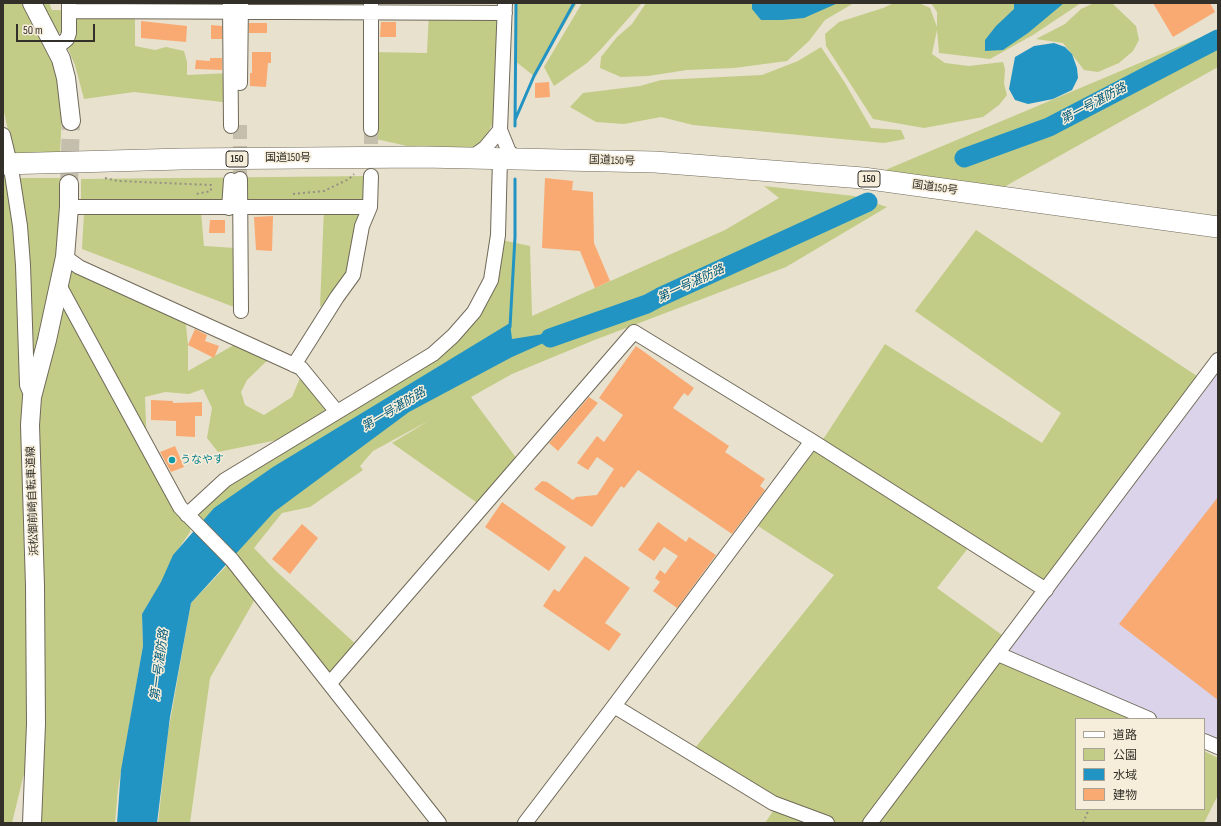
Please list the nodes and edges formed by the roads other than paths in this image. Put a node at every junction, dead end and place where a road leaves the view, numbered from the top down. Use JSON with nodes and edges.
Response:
{"nodes":[{"id":1,"x":32,"y":3,"type":"edge"},
{"id":2,"x":69,"y":7,"type":"edge"},
{"id":3,"x":236,"y":7,"type":"edge"},
{"id":4,"x":371,"y":8,"type":"edge"},
{"id":5,"x":505,"y":8,"type":"edge"},
{"id":6,"x":56,"y":48,"type":"junction"},
{"id":7,"x":71,"y":121,"type":"tunnel mouth"},
{"id":8,"x":235,"y":125,"type":"tunnel mouth"},
{"id":9,"x":371,"y":129,"type":"tunnel mouth"},
{"id":10,"x":500,"y":130,"type":"junction"},
{"id":11,"x":3,"y":135,"type":"edge"},
{"id":12,"x":471,"y":158,"type":"junction"},
{"id":13,"x":508,"y":158,"type":"junction"},
{"id":14,"x":6,"y":164,"type":"edge"},
{"id":15,"x":371,"y":176,"type":"tunnel mouth"},
{"id":16,"x":235,"y":180,"type":"tunnel mouth"},
{"id":17,"x":69,"y":184,"type":"tunnel mouth"},
{"id":18,"x":69,"y":207,"type":"junction"},
{"id":19,"x":235,"y":208,"type":"junction"},
{"id":20,"x":370,"y":208,"type":"junction"},
{"id":21,"x":1218,"y":227,"type":"edge"},
{"id":22,"x":65,"y":257,"type":"junction"},
{"id":23,"x":59,"y":285,"type":"junction"},
{"id":24,"x":241,"y":312,"type":"dead end"},
{"id":25,"x":1218,"y":360,"type":"edge"},
{"id":26,"x":294,"y":365,"type":"junction"},
{"id":27,"x":32,"y":397,"type":"junction"},
{"id":28,"x":337,"y":412,"type":"junction"},
{"id":29,"x":812,"y":441,"type":"junction"},
{"id":30,"x":187,"y":515,"type":"junction"},
{"id":31,"x":1046,"y":590,"type":"junction"},
{"id":32,"x":998,"y":654,"type":"junction"},
{"id":33,"x":330,"y":683,"type":"junction"},
{"id":34,"x":614,"y":706,"type":"junction"},
{"id":35,"x":1147,"y":718,"type":"edge"},
{"id":36,"x":1205,"y":742,"type":"edge"},
{"id":37,"x":1218,"y":747,"type":"edge"},
{"id":38,"x":32,"y":823,"type":"edge"},
{"id":39,"x":439,"y":823,"type":"edge"},
{"id":40,"x":525,"y":823,"type":"edge"},
{"id":41,"x":827,"y":823,"type":"edge"},
{"id":42,"x":870,"y":823,"type":"edge"}],
"edges":[{"from":1,"to":6,"type":"main road"},
{"from":2,"to":3,"type":"street"},
{"from":2,"to":6,"type":"street"},
{"from":3,"to":4,"type":"street"},
{"from":3,"to":8,"type":"street"},
{"from":4,"to":5,"type":"street"},
{"from":4,"to":9,"type":"street"},
{"from":5,"to":10,"type":"street"},
{"from":6,"to":7,"type":"main road"},
{"from":10,"to":12,"type":"street"},
{"from":10,"to":13,"type":"street"},
{"from":11,"to":14,"type":"street"},
{"from":12,"to":13,"type":"highway","name":"国道150号","number":"150"},
{"from":12,"to":14,"type":"highway","name":"国道150号","number":"150"},
{"from":13,"to":21,"type":"highway","name":"国道150号","number":"150"},
{"from":13,"to":28,"type":"street"},
{"from":14,"to":27,"type":"street"},
{"from":15,"to":20,"type":"street"},
{"from":16,"to":19,"type":"street"},
{"from":17,"to":18,"type":"main road","name":"浜松御前崎自転車道線"},
{"from":18,"to":19,"type":"street"},
{"from":18,"to":22,"type":"main road","name":"浜松御前崎自転車道線"},
{"from":19,"to":20,"type":"street"},
{"from":19,"to":24,"type":"street"},
{"from":20,"to":26,"type":"street"},
{"from":22,"to":23,"type":"main road","name":"浜松御前崎自転車道線"},
{"from":22,"to":26,"type":"street"},
{"from":23,"to":27,"type":"main road","name":"浜松御前崎自転車道線"},
{"from":23,"to":30,"type":"street"},
{"from":25,"to":31,"type":"street"},
{"from":26,"to":28,"type":"street"},
{"from":27,"to":38,"type":"main road","name":"浜松御前崎自転車道線"},
{"from":28,"to":30,"type":"street"},
{"from":29,"to":31,"type":"street"},
{"from":29,"to":33,"type":"street"},
{"from":29,"to":34,"type":"street"},
{"from":30,"to":33,"type":"street"},
{"from":31,"to":32,"type":"street"},
{"from":32,"to":35,"type":"street"},
{"from":32,"to":42,"type":"street"},
{"from":33,"to":39,"type":"street"},
{"from":34,"to":40,"type":"street"},
{"from":34,"to":41,"type":"street"},
{"from":36,"to":37,"type":"street"}]}
